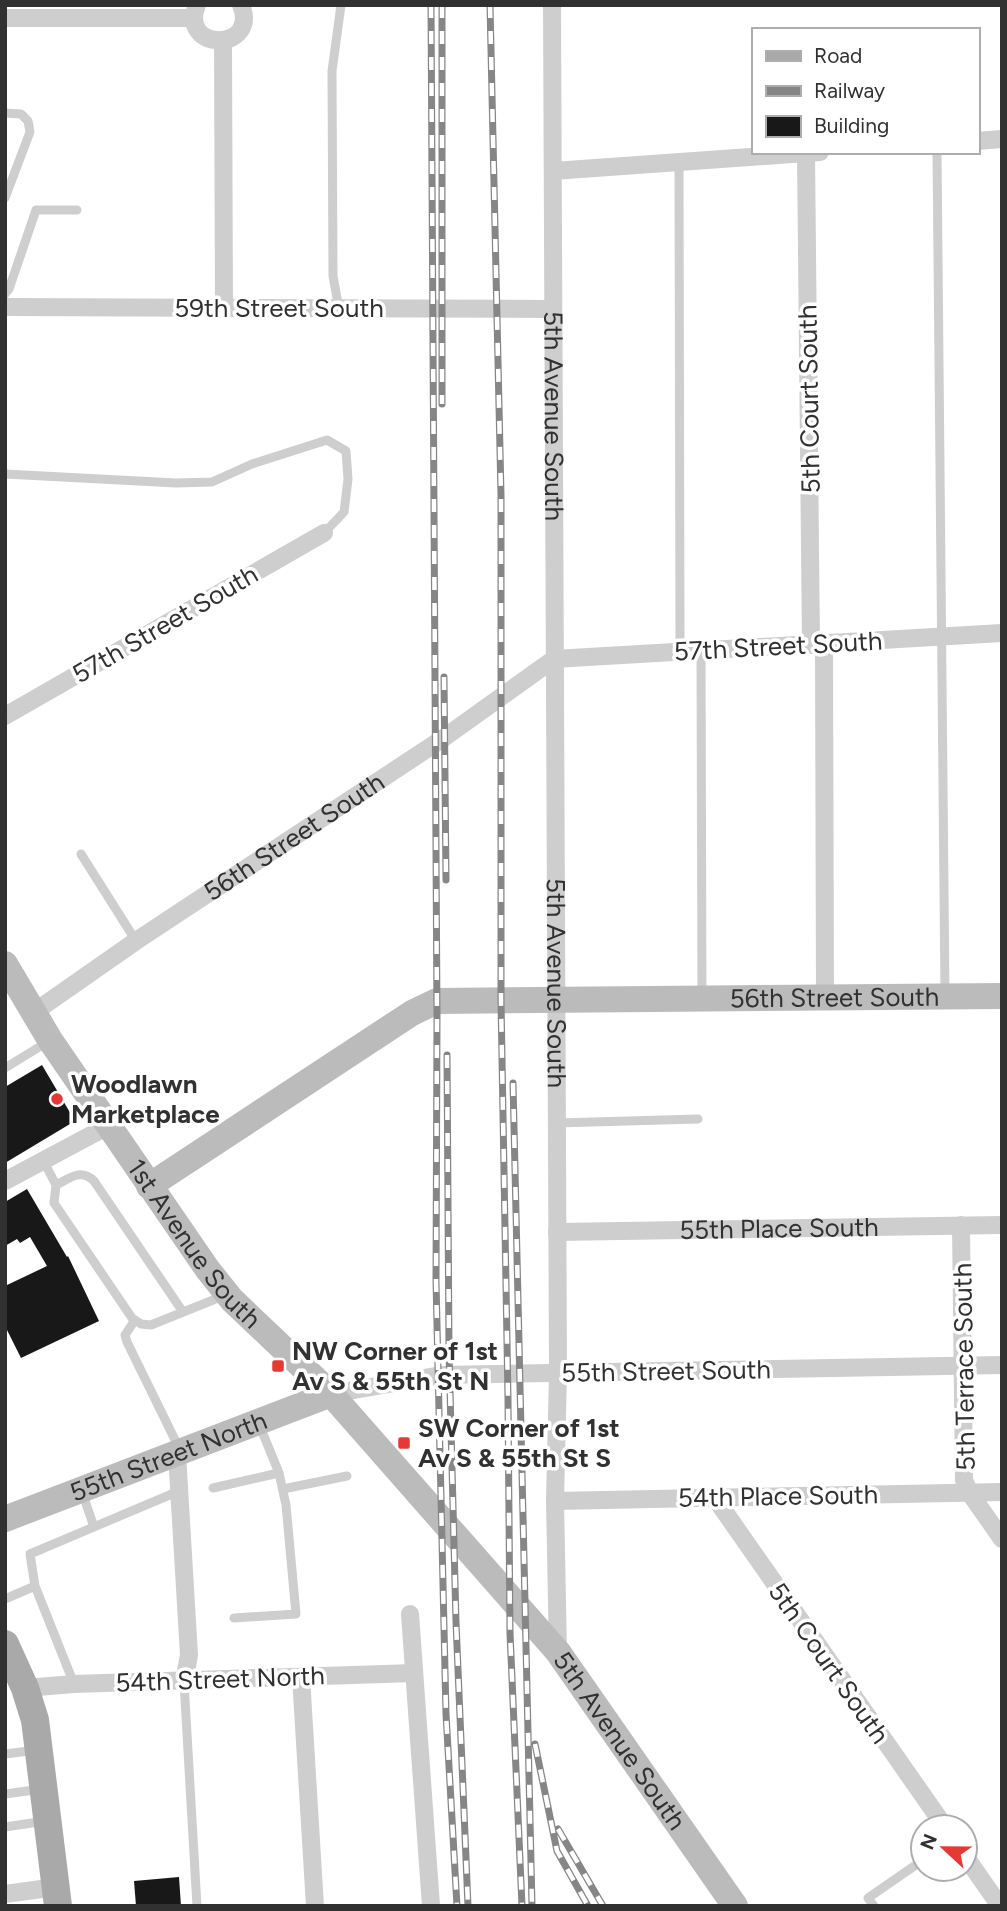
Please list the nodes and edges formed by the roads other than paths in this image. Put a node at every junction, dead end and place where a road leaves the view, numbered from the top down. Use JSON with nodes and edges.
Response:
{"nodes":[{"id":1,"x":241,"y":5,"type":"edge"},
{"id":2,"x":341,"y":5,"type":"edge"},
{"id":3,"x":552,"y":5,"type":"edge"},
{"id":4,"x":121,"y":12,"type":"edge"},
{"id":5,"x":196,"y":12,"type":"edge"},
{"id":6,"x":5,"y":18,"type":"edge"},
{"id":7,"x":223,"y":41,"type":"junction"},
{"id":8,"x":5,"y":113,"type":"edge"},
{"id":9,"x":1002,"y":139,"type":"edge"},
{"id":10,"x":979,"y":141,"type":"edge"},
{"id":11,"x":798,"y":154,"type":"edge"},
{"id":12,"x":813,"y":154,"type":"edge"},
{"id":13,"x":937,"y":154,"type":"edge"},
{"id":14,"x":679,"y":162,"type":"junction"},
{"id":15,"x":553,"y":171,"type":"junction"},
{"id":16,"x":5,"y":198,"type":"edge"},
{"id":17,"x":77,"y":210,"type":"dead end"},
{"id":18,"x":5,"y":294,"type":"edge"},
{"id":19,"x":5,"y":307,"type":"edge"},
{"id":20,"x":224,"y":307,"type":"junction"},
{"id":21,"x":340,"y":309,"type":"junction"},
{"id":22,"x":553,"y":309,"type":"junction"},
{"id":23,"x":5,"y":474,"type":"edge"},
{"id":24,"x":324,"y":533,"type":"joint"},
{"id":25,"x":1002,"y":633,"type":"edge"},
{"id":26,"x":941,"y":637,"type":"junction"},
{"id":27,"x":817,"y":645,"type":"junction"},
{"id":28,"x":701,"y":651,"type":"junction"},
{"id":29,"x":680,"y":652,"type":"junction"},
{"id":30,"x":554,"y":659,"type":"junction"},
{"id":31,"x":5,"y":716,"type":"edge"},
{"id":32,"x":81,"y":854,"type":"dead end"},
{"id":33,"x":136,"y":941,"type":"junction"},
{"id":34,"x":5,"y":964,"type":"edge"},
{"id":35,"x":1002,"y":996,"type":"edge"},
{"id":36,"x":945,"y":997,"type":"junction"},
{"id":37,"x":825,"y":998,"type":"junction"},
{"id":38,"x":702,"y":999,"type":"junction"},
{"id":39,"x":555,"y":1001,"type":"junction"},
{"id":40,"x":33,"y":1013,"type":"junction"},
{"id":41,"x":50,"y":1040,"type":"junction"},
{"id":42,"x":5,"y":1068,"type":"edge"},
{"id":43,"x":698,"y":1119,"type":"dead end"},
{"id":44,"x":556,"y":1123,"type":"junction"},
{"id":45,"x":108,"y":1126,"type":"junction"},
{"id":46,"x":44,"y":1162,"type":"junction"},
{"id":47,"x":5,"y":1181,"type":"edge"},
{"id":48,"x":56,"y":1185,"type":"junction"},
{"id":49,"x":149,"y":1186,"type":"junction"},
{"id":50,"x":961,"y":1225,"type":"junction"},
{"id":51,"x":1002,"y":1225,"type":"edge"},
{"id":52,"x":557,"y":1233,"type":"junction"},
{"id":53,"x":227,"y":1295,"type":"junction"},
{"id":54,"x":183,"y":1312,"type":"junction"},
{"id":55,"x":135,"y":1320,"type":"junction"},
{"id":56,"x":1002,"y":1365,"type":"edge"},
{"id":57,"x":963,"y":1366,"type":"junction"},
{"id":58,"x":558,"y":1373,"type":"junction"},
{"id":59,"x":331,"y":1394,"type":"junction"},
{"id":60,"x":259,"y":1422,"type":"junction"},
{"id":61,"x":179,"y":1453,"type":"junction"},
{"id":62,"x":279,"y":1473,"type":"junction"},
{"id":63,"x":348,"y":1476,"type":"dead end"},
{"id":64,"x":213,"y":1488,"type":"dead end"},
{"id":65,"x":282,"y":1489,"type":"junction"},
{"id":66,"x":82,"y":1490,"type":"junction"},
{"id":67,"x":179,"y":1491,"type":"junction"},
{"id":68,"x":969,"y":1492,"type":"junction"},
{"id":69,"x":1002,"y":1492,"type":"edge"},
{"id":70,"x":715,"y":1498,"type":"junction"},
{"id":71,"x":555,"y":1501,"type":"junction"},
{"id":72,"x":5,"y":1519,"type":"edge"},
{"id":73,"x":94,"y":1527,"type":"junction"},
{"id":74,"x":1002,"y":1539,"type":"edge"},
{"id":75,"x":35,"y":1586,"type":"junction"},
{"id":76,"x":5,"y":1599,"type":"edge"},
{"id":77,"x":410,"y":1614,"type":"dead end"},
{"id":78,"x":234,"y":1618,"type":"dead end"},
{"id":79,"x":5,"y":1644,"type":"edge"},
{"id":80,"x":558,"y":1652,"type":"junction"},
{"id":81,"x":414,"y":1673,"type":"junction"},
{"id":82,"x":301,"y":1677,"type":"junction"},
{"id":83,"x":184,"y":1682,"type":"junction"},
{"id":84,"x":74,"y":1684,"type":"junction"},
{"id":85,"x":25,"y":1688,"type":"junction"},
{"id":86,"x":38,"y":1750,"type":"junction"},
{"id":87,"x":5,"y":1754,"type":"edge"},
{"id":88,"x":43,"y":1788,"type":"junction"},
{"id":89,"x":5,"y":1794,"type":"edge"},
{"id":90,"x":935,"y":1813,"type":"edge"},
{"id":91,"x":48,"y":1821,"type":"junction"},
{"id":92,"x":5,"y":1827,"type":"edge"},
{"id":93,"x":909,"y":1870,"type":"edge"},
{"id":94,"x":979,"y":1876,"type":"edge"},
{"id":95,"x":5,"y":1894,"type":"edge"},
{"id":96,"x":57,"y":1896,"type":"edge"},
{"id":97,"x":197,"y":1906,"type":"edge"},
{"id":98,"x":315,"y":1906,"type":"edge"},
{"id":99,"x":432,"y":1906,"type":"edge"},
{"id":100,"x":735,"y":1906,"type":"edge"},
{"id":101,"x":874,"y":1906,"type":"edge"},
{"id":102,"x":1000,"y":1906,"type":"edge"}],
"edges":[{"from":1,"to":7,"type":"street"},
{"from":2,"to":21,"type":"lane"},
{"from":3,"to":15,"type":"street","name":"5th Avenue South"},
{"from":4,"to":5,"type":"street"},
{"from":4,"to":6,"type":"street"},
{"from":5,"to":7,"type":"street"},
{"from":7,"to":20,"type":"street"},
{"from":8,"to":16,"type":"lane"},
{"from":9,"to":10,"type":"street"},
{"from":11,"to":14,"type":"street"},
{"from":12,"to":27,"type":"street","name":"5th Court South"},
{"from":13,"to":26,"type":"lane"},
{"from":14,"to":15,"type":"street"},
{"from":14,"to":29,"type":"lane"},
{"from":15,"to":22,"type":"street","name":"5th Avenue South"},
{"from":17,"to":18,"type":"lane"},
{"from":19,"to":20,"type":"street","name":"59th Street South"},
{"from":20,"to":21,"type":"street","name":"59th Street South"},
{"from":21,"to":22,"type":"street","name":"59th Street South"},
{"from":22,"to":30,"type":"street","name":"5th Avenue South"},
{"from":23,"to":24,"type":"lane"},
{"from":24,"to":31,"type":"street","name":"57th Street South"},
{"from":25,"to":26,"type":"street","name":"57th Street South"},
{"from":26,"to":27,"type":"street","name":"57th Street South"},
{"from":26,"to":36,"type":"lane"},
{"from":27,"to":28,"type":"street","name":"57th Street South"},
{"from":27,"to":37,"type":"street","name":"5th Court South"},
{"from":28,"to":29,"type":"street","name":"57th Street South"},
{"from":28,"to":38,"type":"lane"},
{"from":29,"to":30,"type":"street","name":"57th Street South"},
{"from":30,"to":33,"type":"street","name":"56th Street South"},
{"from":30,"to":39,"type":"street","name":"5th Avenue South"},
{"from":32,"to":33,"type":"lane"},
{"from":33,"to":40,"type":"street","name":"56th Street South"},
{"from":34,"to":40,"type":"street","name":"1st Avenue South"},
{"from":35,"to":36,"type":"street","name":"56th Street South"},
{"from":36,"to":37,"type":"street","name":"56th Street South"},
{"from":37,"to":38,"type":"street","name":"56th Street South"},
{"from":38,"to":39,"type":"street","name":"56th Street South"},
{"from":39,"to":44,"type":"street","name":"5th Avenue South"},
{"from":39,"to":49,"type":"street","name":"56th Street South"},
{"from":40,"to":41,"type":"street","name":"1st Avenue South"},
{"from":41,"to":42,"type":"lane"},
{"from":41,"to":45,"type":"street","name":"1st Avenue South"},
{"from":43,"to":44,"type":"lane"},
{"from":44,"to":52,"type":"street","name":"5th Avenue South"},
{"from":45,"to":46,"type":"street"},
{"from":45,"to":49,"type":"street","name":"1st Avenue South"},
{"from":46,"to":47,"type":"street"},
{"from":46,"to":48,"type":"lane"},
{"from":48,"to":54,"type":"lane"},
{"from":48,"to":55,"type":"lane"},
{"from":49,"to":53,"type":"street","name":"1st Avenue South"},
{"from":50,"to":51,"type":"street","name":"55th Place South"},
{"from":50,"to":52,"type":"street","name":"55th Place South"},
{"from":50,"to":57,"type":"street","name":"5th Terrace South"},
{"from":52,"to":58,"type":"street","name":"5th Avenue South"},
{"from":53,"to":54,"type":"lane"},
{"from":53,"to":59,"type":"street","name":"1st Avenue South"},
{"from":54,"to":55,"type":"lane"},
{"from":55,"to":61,"type":"lane"},
{"from":56,"to":57,"type":"street","name":"55th Street South"},
{"from":57,"to":58,"type":"street","name":"55th Street South"},
{"from":57,"to":68,"type":"street","name":"5th Terrace South"},
{"from":58,"to":59,"type":"street","name":"55th Street South"},
{"from":58,"to":71,"type":"street","name":"5th Avenue South"},
{"from":59,"to":60,"type":"street","name":"55th Street North"},
{"from":59,"to":80,"type":"street","name":"1st Avenue South"},
{"from":60,"to":61,"type":"street","name":"55th Street North"},
{"from":60,"to":62,"type":"lane"},
{"from":61,"to":66,"type":"street","name":"55th Street North"},
{"from":61,"to":67,"type":"street"},
{"from":62,"to":64,"type":"lane"},
{"from":62,"to":65,"type":"lane"},
{"from":63,"to":65,"type":"lane"},
{"from":65,"to":78,"type":"lane"},
{"from":66,"to":72,"type":"street","name":"55th Street North"},
{"from":66,"to":73,"type":"lane"},
{"from":67,"to":73,"type":"lane"},
{"from":67,"to":83,"type":"street"},
{"from":68,"to":69,"type":"street","name":"54th Place South"},
{"from":68,"to":70,"type":"street","name":"54th Place South"},
{"from":68,"to":74,"type":"street","name":"5th Terrace South"},
{"from":70,"to":71,"type":"street","name":"54th Place South"},
{"from":70,"to":90,"type":"street","name":"5th Court South"},
{"from":71,"to":80,"type":"street","name":"5th Avenue South"},
{"from":73,"to":75,"type":"lane"},
{"from":75,"to":76,"type":"lane"},
{"from":75,"to":84,"type":"lane"},
{"from":77,"to":81,"type":"street"},
{"from":79,"to":85,"type":"main road"},
{"from":80,"to":100,"type":"street","name":"5th Avenue South"},
{"from":81,"to":82,"type":"street","name":"54th Street North"},
{"from":81,"to":99,"type":"street"},
{"from":82,"to":83,"type":"street","name":"54th Street North"},
{"from":82,"to":98,"type":"street"},
{"from":83,"to":84,"type":"street","name":"54th Street North"},
{"from":83,"to":97,"type":"lane"},
{"from":84,"to":85,"type":"street","name":"54th Street North"},
{"from":85,"to":86,"type":"main road"},
{"from":86,"to":87,"type":"lane"},
{"from":86,"to":88,"type":"main road"},
{"from":88,"to":89,"type":"lane"},
{"from":88,"to":91,"type":"main road"},
{"from":91,"to":92,"type":"lane"},
{"from":91,"to":96,"type":"main road"},
{"from":93,"to":101,"type":"lane"},
{"from":94,"to":102,"type":"street"},
{"from":95,"to":96,"type":"street"}]}
